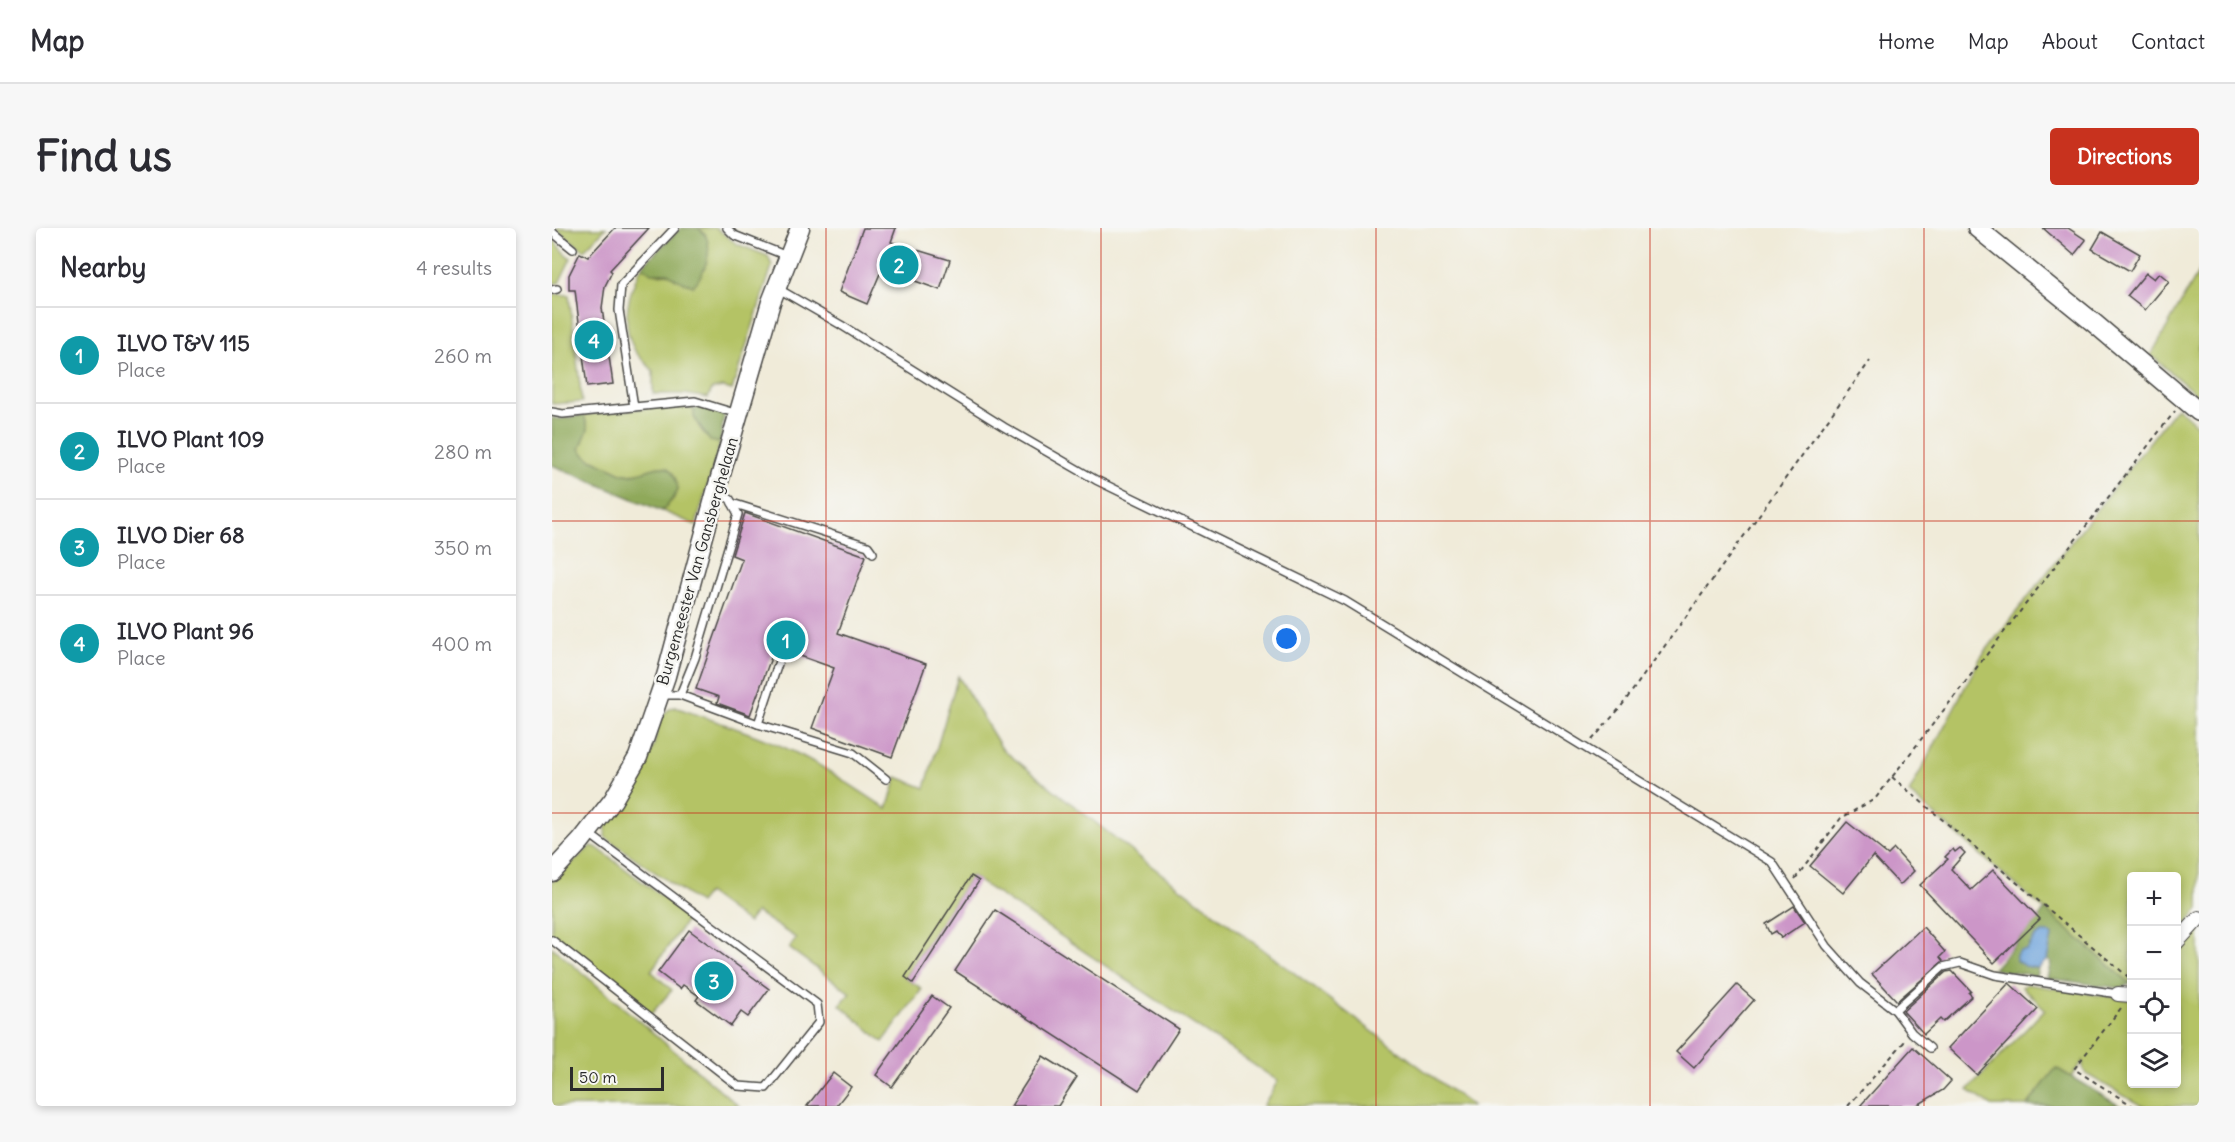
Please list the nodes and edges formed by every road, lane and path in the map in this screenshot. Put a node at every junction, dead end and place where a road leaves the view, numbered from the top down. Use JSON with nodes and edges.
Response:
{"nodes":[{"id":1,"x":675,"y":228,"type":"edge"},
{"id":2,"x":727,"y":228,"type":"edge"},
{"id":3,"x":800,"y":228,"type":"edge"},
{"id":4,"x":1977,"y":228,"type":"edge"},
{"id":5,"x":552,"y":232,"type":"edge"},
{"id":6,"x":573,"y":249,"type":"dead end"},
{"id":7,"x":789,"y":256,"type":"junction"},
{"id":8,"x":777,"y":288,"type":"junction"},
{"id":9,"x":1870,"y":361,"type":"dead end"},
{"id":10,"x":2184,"y":399,"type":"junction"},
{"id":11,"x":634,"y":407,"type":"junction"},
{"id":12,"x":552,"y":412,"type":"edge"},
{"id":13,"x":2199,"y":412,"type":"edge"},
{"id":14,"x":739,"y":414,"type":"junction"},
{"id":15,"x":716,"y":493,"type":"junction"},
{"id":16,"x":732,"y":503,"type":"junction"},
{"id":17,"x":873,"y":553,"type":"dead end"},
{"id":18,"x":780,"y":658,"type":"dead end"},
{"id":19,"x":659,"y":695,"type":"junction"},
{"id":20,"x":680,"y":695,"type":"junction"},
{"id":21,"x":758,"y":724,"type":"junction"},
{"id":22,"x":1586,"y":747,"type":"junction"},
{"id":23,"x":1892,"y":777,"type":"junction"},
{"id":24,"x":886,"y":779,"type":"dead end"},
{"id":25,"x":588,"y":833,"type":"junction"},
{"id":26,"x":552,"y":872,"type":"edge"},
{"id":27,"x":1789,"y":887,"type":"junction"},
{"id":28,"x":2199,"y":918,"type":"edge"},
{"id":29,"x":2181,"y":938,"type":"edge"},
{"id":30,"x":552,"y":940,"type":"edge"},
{"id":31,"x":2127,"y":976,"type":"edge"},
{"id":32,"x":2125,"y":994,"type":"edge"},
{"id":33,"x":1895,"y":1010,"type":"junction"},
{"id":34,"x":1912,"y":1033,"type":"junction"},
{"id":35,"x":1930,"y":1048,"type":"dead end"},
{"id":36,"x":1848,"y":1106,"type":"edge"},
{"id":37,"x":2133,"y":1106,"type":"edge"}],
"edges":[{"from":1,"to":11,"type":"lane"},
{"from":2,"to":7,"type":"lane"},
{"from":3,"to":7,"type":"street","name":"Burgemeester Van Gansberghelaan"},
{"from":4,"to":10,"type":"street"},
{"from":5,"to":6,"type":"lane"},
{"from":7,"to":8,"type":"street","name":"Burgemeester Van Gansberghelaan"},
{"from":8,"to":14,"type":"street","name":"Burgemeester Van Gansberghelaan"},
{"from":8,"to":22,"type":"lane"},
{"from":9,"to":22,"type":"path"},
{"from":10,"to":13,"type":"street"},
{"from":10,"to":23,"type":"path"},
{"from":11,"to":12,"type":"lane"},
{"from":11,"to":14,"type":"lane"},
{"from":14,"to":15,"type":"street","name":"Burgemeester Van Gansberghelaan"},
{"from":15,"to":16,"type":"lane"},
{"from":15,"to":19,"type":"street","name":"Burgemeester Van Gansberghelaan"},
{"from":16,"to":17,"type":"lane"},
{"from":16,"to":20,"type":"lane"},
{"from":18,"to":21,"type":"lane"},
{"from":19,"to":20,"type":"lane"},
{"from":19,"to":25,"type":"street","name":"Burgemeester Van Gansberghelaan"},
{"from":20,"to":21,"type":"lane"},
{"from":21,"to":24,"type":"lane"},
{"from":22,"to":27,"type":"lane"},
{"from":23,"to":27,"type":"path"},
{"from":23,"to":31,"type":"path"},
{"from":25,"to":26,"type":"street","name":"Burgemeester Van Gansberghelaan"},
{"from":25,"to":30,"type":"lane"},
{"from":27,"to":33,"type":"lane"},
{"from":28,"to":29,"type":"street"},
{"from":32,"to":33,"type":"lane"},
{"from":32,"to":37,"type":"path"},
{"from":33,"to":34,"type":"lane"},
{"from":34,"to":35,"type":"lane"},
{"from":34,"to":36,"type":"path"}]}
